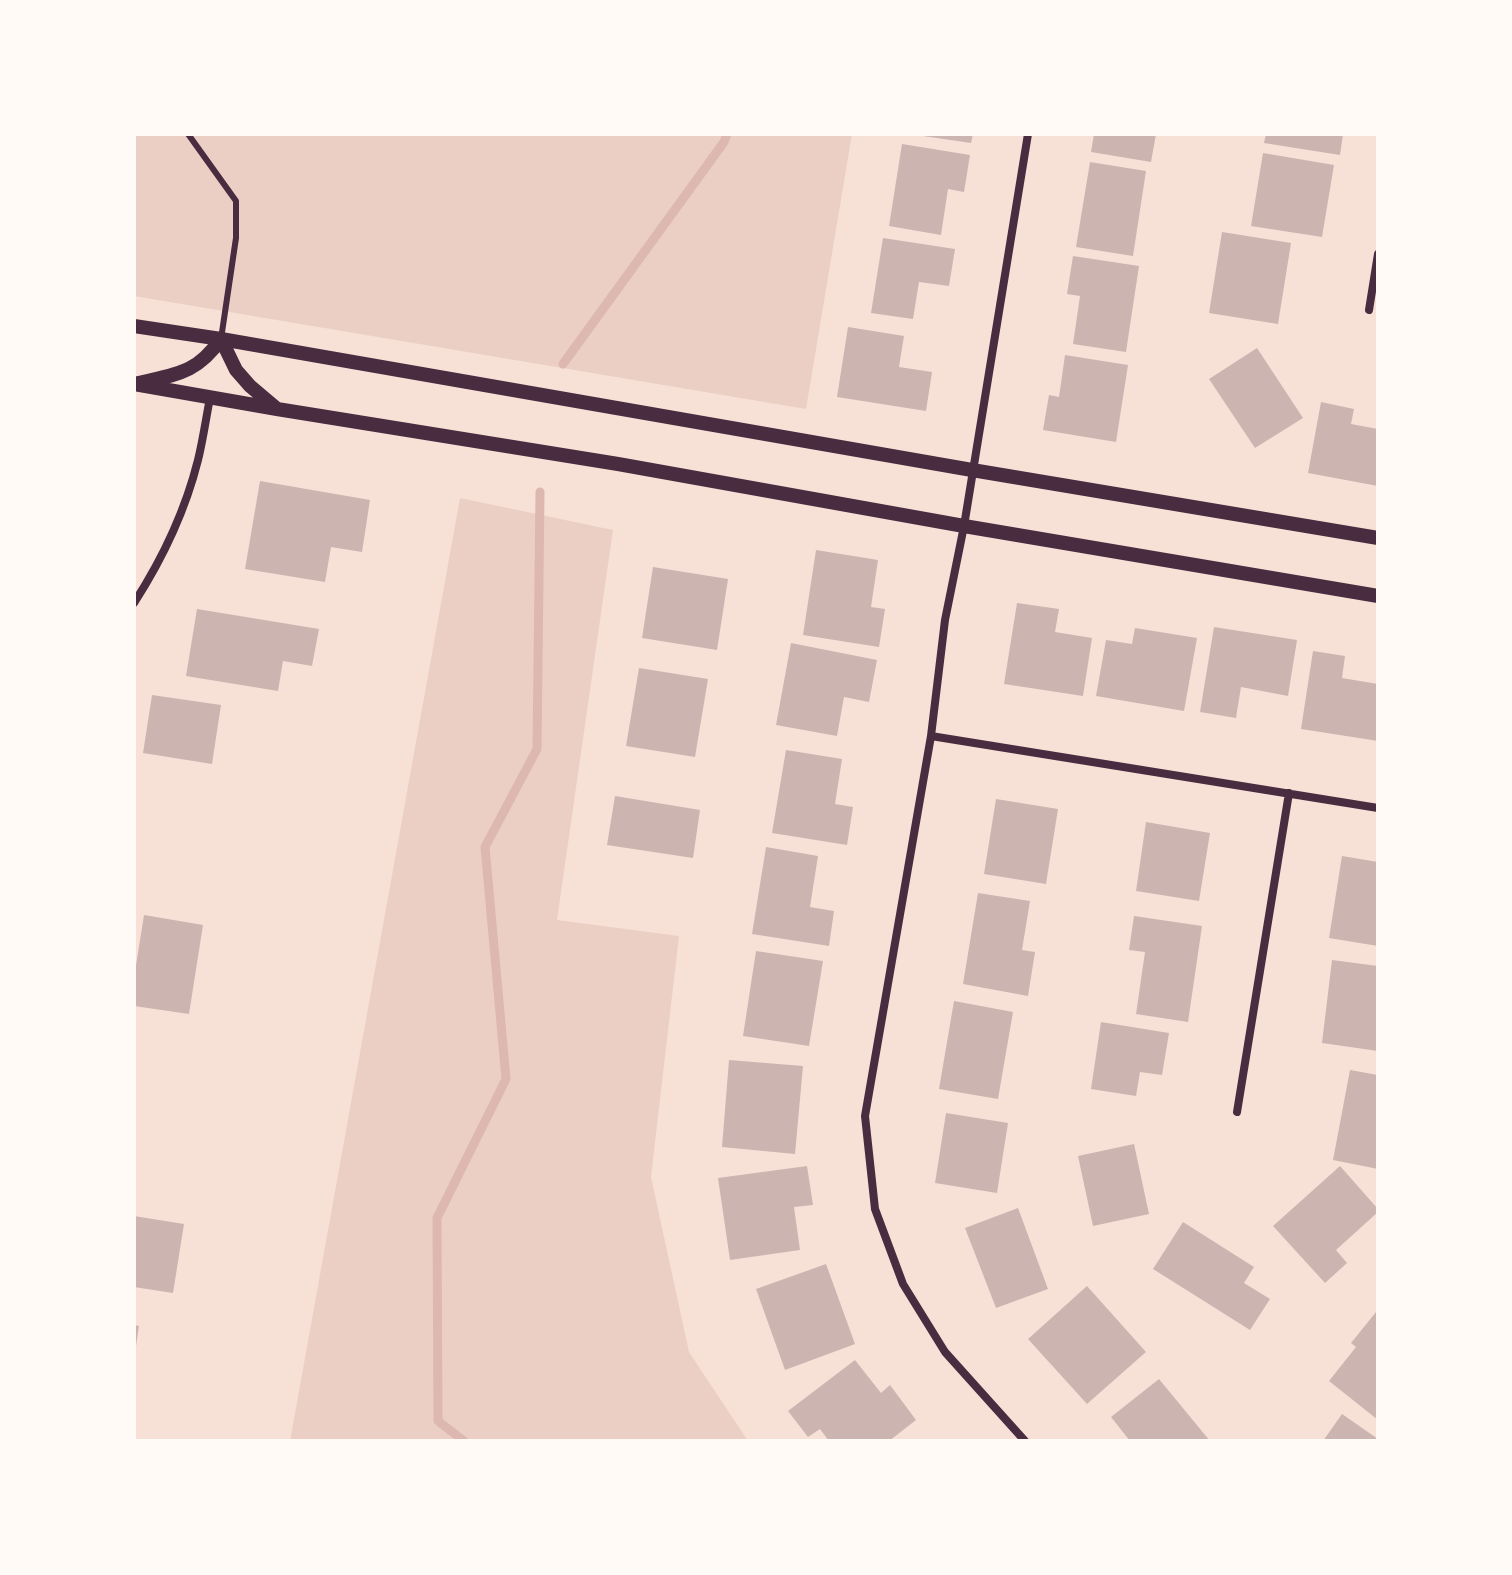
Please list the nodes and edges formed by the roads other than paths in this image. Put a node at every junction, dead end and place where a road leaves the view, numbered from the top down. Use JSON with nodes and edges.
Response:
{"nodes":[{"id":1,"x":188,"y":134,"type":"edge"},
{"id":2,"x":1028,"y":134,"type":"edge"},
{"id":3,"x":1378,"y":254,"type":"edge"},
{"id":4,"x":1369,"y":310,"type":"dead end"},
{"id":5,"x":134,"y":326,"type":"edge"},
{"id":6,"x":221,"y":339,"type":"junction"},
{"id":7,"x":134,"y":384,"type":"edge"},
{"id":8,"x":210,"y":398,"type":"junction"},
{"id":9,"x":277,"y":409,"type":"junction"},
{"id":10,"x":972,"y":470,"type":"junction"},
{"id":11,"x":964,"y":526,"type":"junction"},
{"id":12,"x":1378,"y":538,"type":"edge"},
{"id":13,"x":1378,"y":596,"type":"edge"},
{"id":14,"x":134,"y":603,"type":"edge"},
{"id":15,"x":931,"y":736,"type":"junction"},
{"id":16,"x":1289,"y":793,"type":"junction"},
{"id":17,"x":1378,"y":808,"type":"edge"},
{"id":18,"x":1237,"y":1112,"type":"dead end"},
{"id":19,"x":1025,"y":1441,"type":"edge"}],
"edges":[{"from":1,"to":6,"type":"lane"},
{"from":2,"to":10,"type":"street"},
{"from":3,"to":4,"type":"street"},
{"from":5,"to":6,"type":"street"},
{"from":6,"to":7,"type":"street"},
{"from":6,"to":9,"type":"street"},
{"from":6,"to":10,"type":"street"},
{"from":7,"to":8,"type":"street"},
{"from":8,"to":9,"type":"street"},
{"from":8,"to":14,"type":"street"},
{"from":9,"to":11,"type":"street"},
{"from":10,"to":11,"type":"street"},
{"from":10,"to":12,"type":"street"},
{"from":11,"to":13,"type":"street"},
{"from":11,"to":15,"type":"street"},
{"from":15,"to":16,"type":"street"},
{"from":15,"to":19,"type":"street"},
{"from":16,"to":17,"type":"street"},
{"from":16,"to":18,"type":"street"}]}
